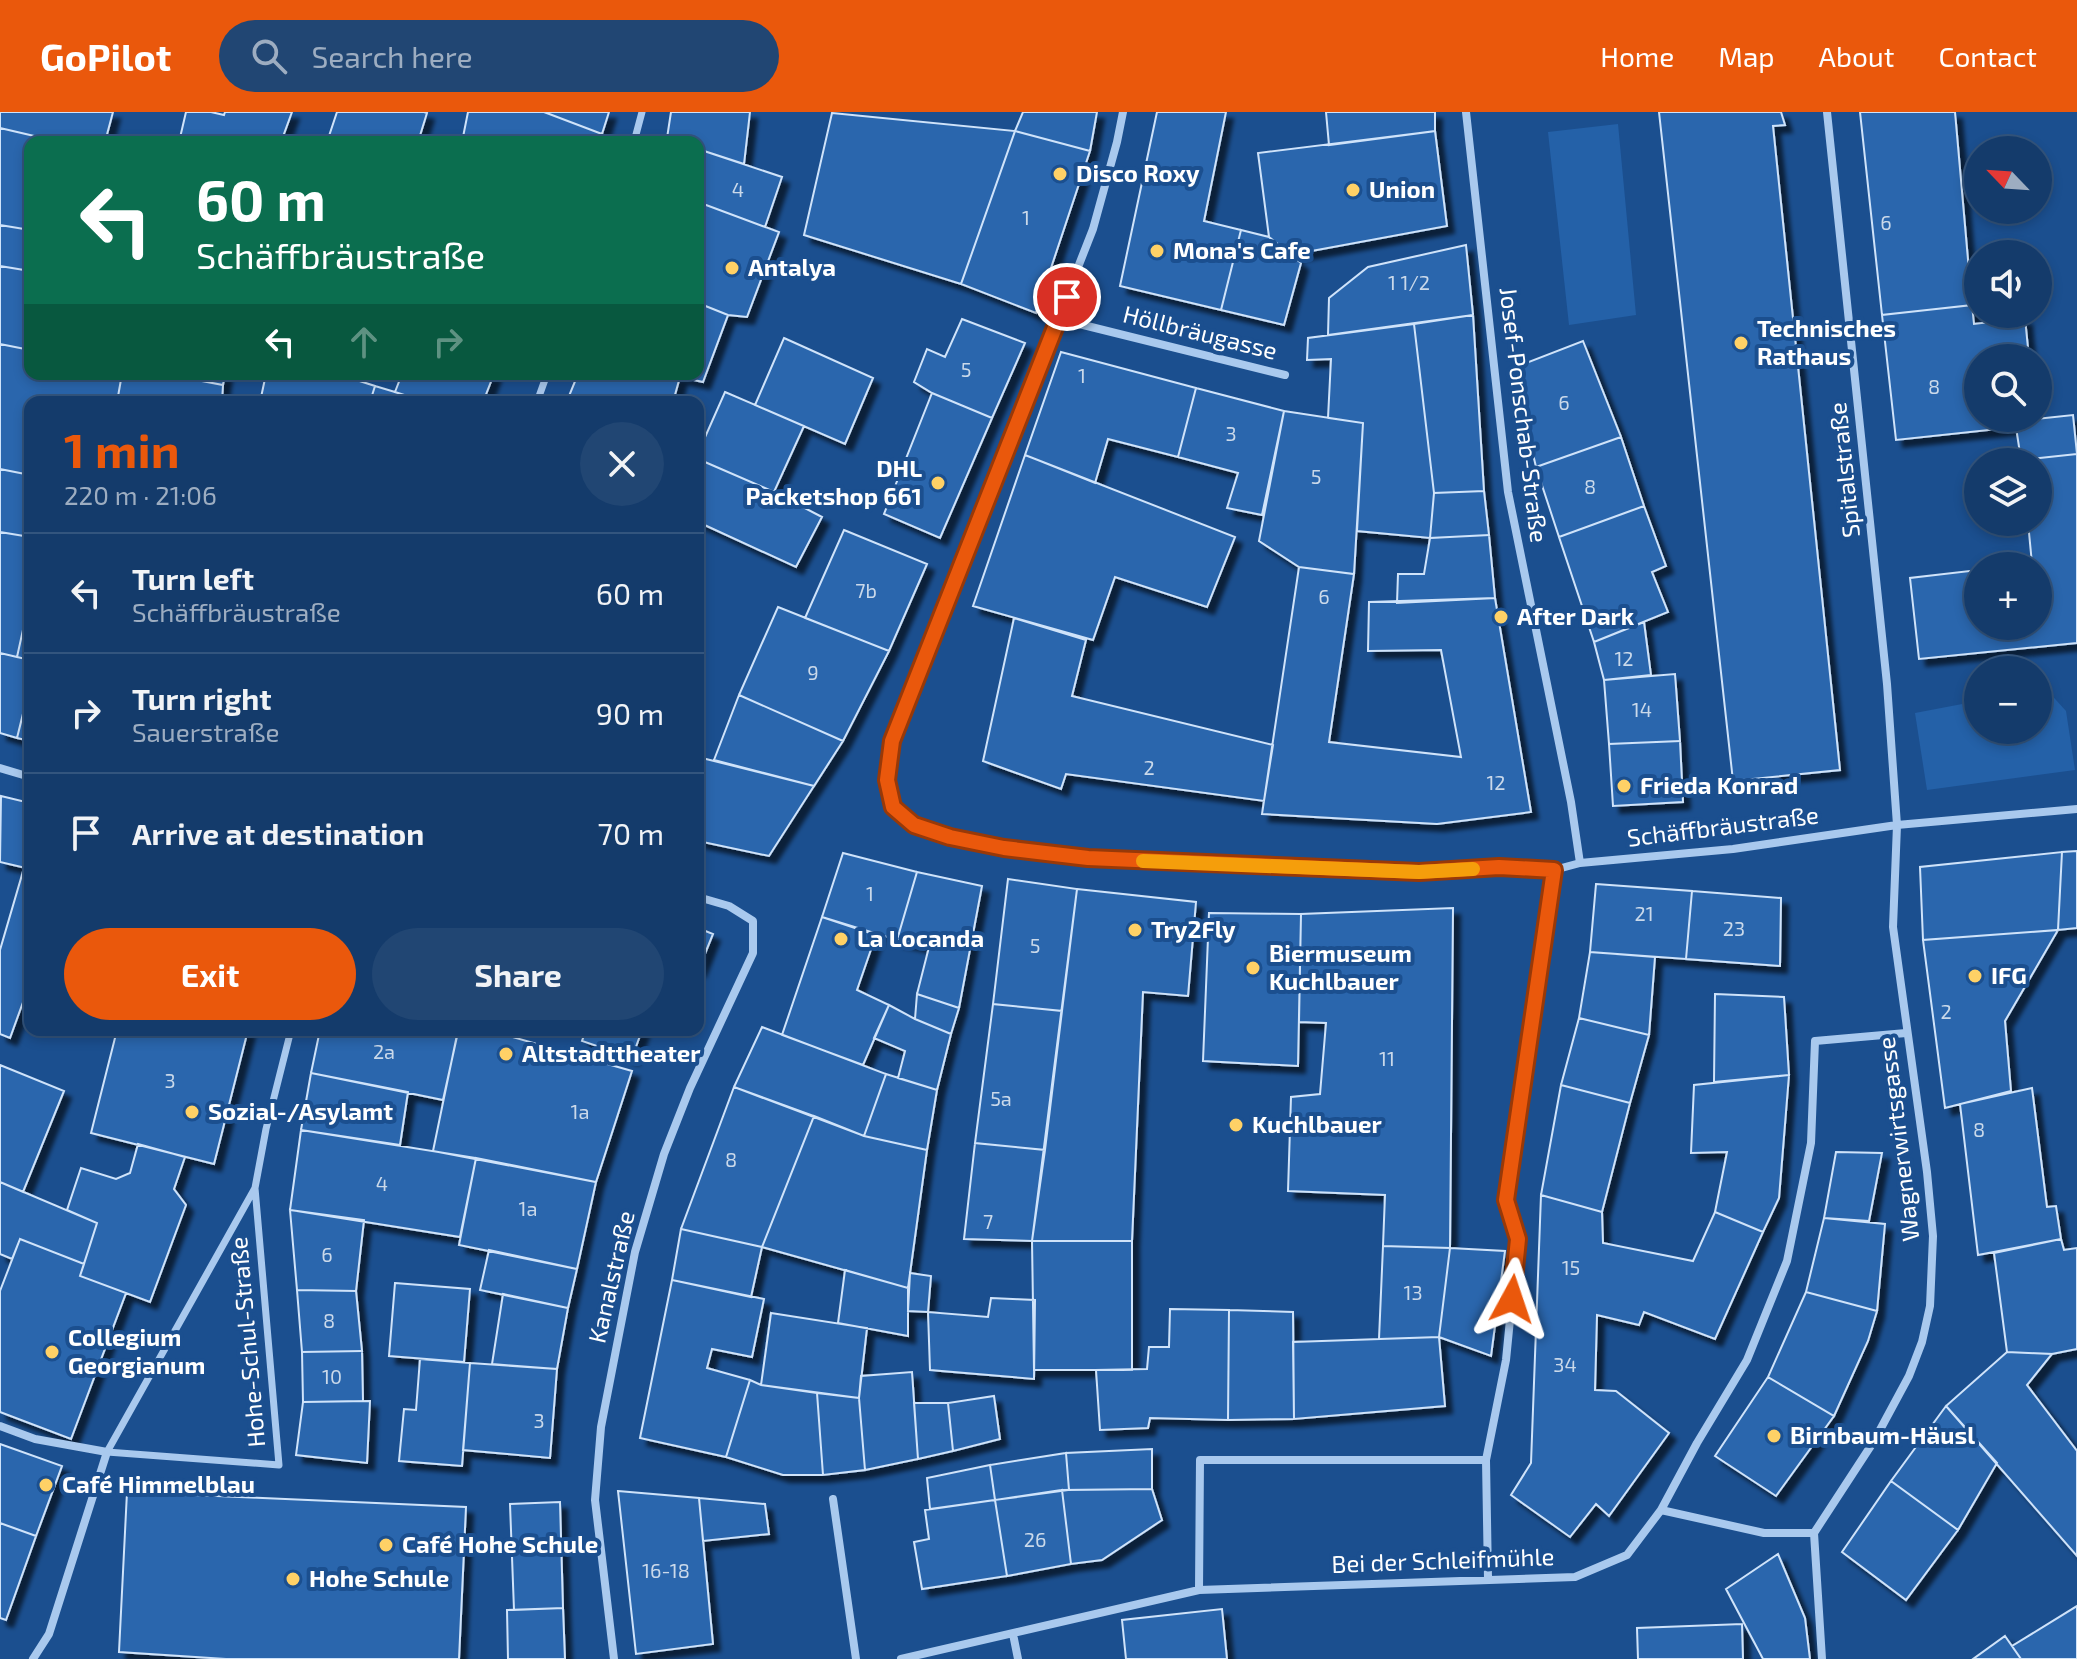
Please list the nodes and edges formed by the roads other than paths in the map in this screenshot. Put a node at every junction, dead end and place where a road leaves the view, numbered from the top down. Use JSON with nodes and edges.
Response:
{"nodes":[{"id":1,"x":642,"y":112,"type":"edge"},
{"id":2,"x":1123,"y":112,"type":"edge"},
{"id":3,"x":1466,"y":112,"type":"edge"},
{"id":4,"x":1827,"y":112,"type":"edge"},
{"id":5,"x":636,"y":136,"type":"edge"},
{"id":6,"x":1059,"y":319,"type":"junction"},
{"id":7,"x":1285,"y":375,"type":"dead end"},
{"id":8,"x":0,"y":768,"type":"edge"},
{"id":9,"x":24,"y":775,"type":"edge"},
{"id":10,"x":2077,"y":809,"type":"edge"},
{"id":11,"x":1897,"y":825,"type":"junction"},
{"id":12,"x":1580,"y":863,"type":"junction"},
{"id":13,"x":1554,"y":870,"type":"junction"},
{"id":14,"x":704,"y":899,"type":"edge"},
{"id":15,"x":1906,"y":1033,"type":"junction"},
{"id":16,"x":289,"y":1036,"type":"edge"},
{"id":17,"x":255,"y":1188,"type":"junction"},
{"id":18,"x":0,"y":1426,"type":"edge"},
{"id":19,"x":107,"y":1452,"type":"junction"},
{"id":20,"x":1486,"y":1460,"type":"junction"},
{"id":21,"x":833,"y":1499,"type":"dead end"},
{"id":22,"x":1661,"y":1510,"type":"junction"},
{"id":23,"x":1814,"y":1533,"type":"junction"},
{"id":24,"x":1488,"y":1579,"type":"junction"},
{"id":25,"x":1199,"y":1590,"type":"junction"},
{"id":26,"x":1013,"y":1634,"type":"junction"},
{"id":27,"x":33,"y":1659,"type":"edge"},
{"id":28,"x":614,"y":1659,"type":"edge"},
{"id":29,"x":856,"y":1659,"type":"edge"},
{"id":30,"x":901,"y":1659,"type":"edge"},
{"id":31,"x":1018,"y":1659,"type":"edge"},
{"id":32,"x":1822,"y":1659,"type":"edge"}],
"edges":[{"from":1,"to":5,"type":"street"},
{"from":2,"to":6,"type":"street"},
{"from":3,"to":12,"type":"street","name":"Josef-Ponschab-Straße"},
{"from":4,"to":11,"type":"street","name":"Spitalstraße"},
{"from":6,"to":7,"type":"street","name":"Höllbräugasse"},
{"from":6,"to":13,"type":"street","name":"Schäffbräustraße"},
{"from":8,"to":9,"type":"street"},
{"from":10,"to":11,"type":"street","name":"Schäffbräustraße"},
{"from":11,"to":12,"type":"street","name":"Schäffbräustraße"},
{"from":11,"to":15,"type":"street","name":"Wagnerwirtsgasse"},
{"from":12,"to":13,"type":"street","name":"Schäffbräustraße"},
{"from":13,"to":20,"type":"street"},
{"from":14,"to":28,"type":"street","name":"Kanalstraße"},
{"from":15,"to":22,"type":"street","name":"Bei der Schleifmühle"},
{"from":15,"to":23,"type":"street","name":"Wagnerwirtsgasse"},
{"from":16,"to":17,"type":"street","name":"Hohe-Schul-Straße"},
{"from":17,"to":19,"type":"street","name":"Hohe-Schul-Straße"},
{"from":17,"to":19,"type":"street","name":"Hohe-Schul-Straße"},
{"from":18,"to":19,"type":"street"},
{"from":19,"to":27,"type":"street","name":"Hohe-Schul-Straße"},
{"from":20,"to":24,"type":"street"},
{"from":20,"to":25,"type":"street"},
{"from":21,"to":29,"type":"street"},
{"from":22,"to":23,"type":"street"},
{"from":22,"to":24,"type":"street","name":"Bei der Schleifmühle"},
{"from":23,"to":32,"type":"street"},
{"from":24,"to":25,"type":"street","name":"Bei der Schleifmühle"},
{"from":25,"to":26,"type":"street","name":"Bei der Schleifmühle"},
{"from":26,"to":30,"type":"street","name":"Bei der Schleifmühle"},
{"from":26,"to":31,"type":"street"}]}
